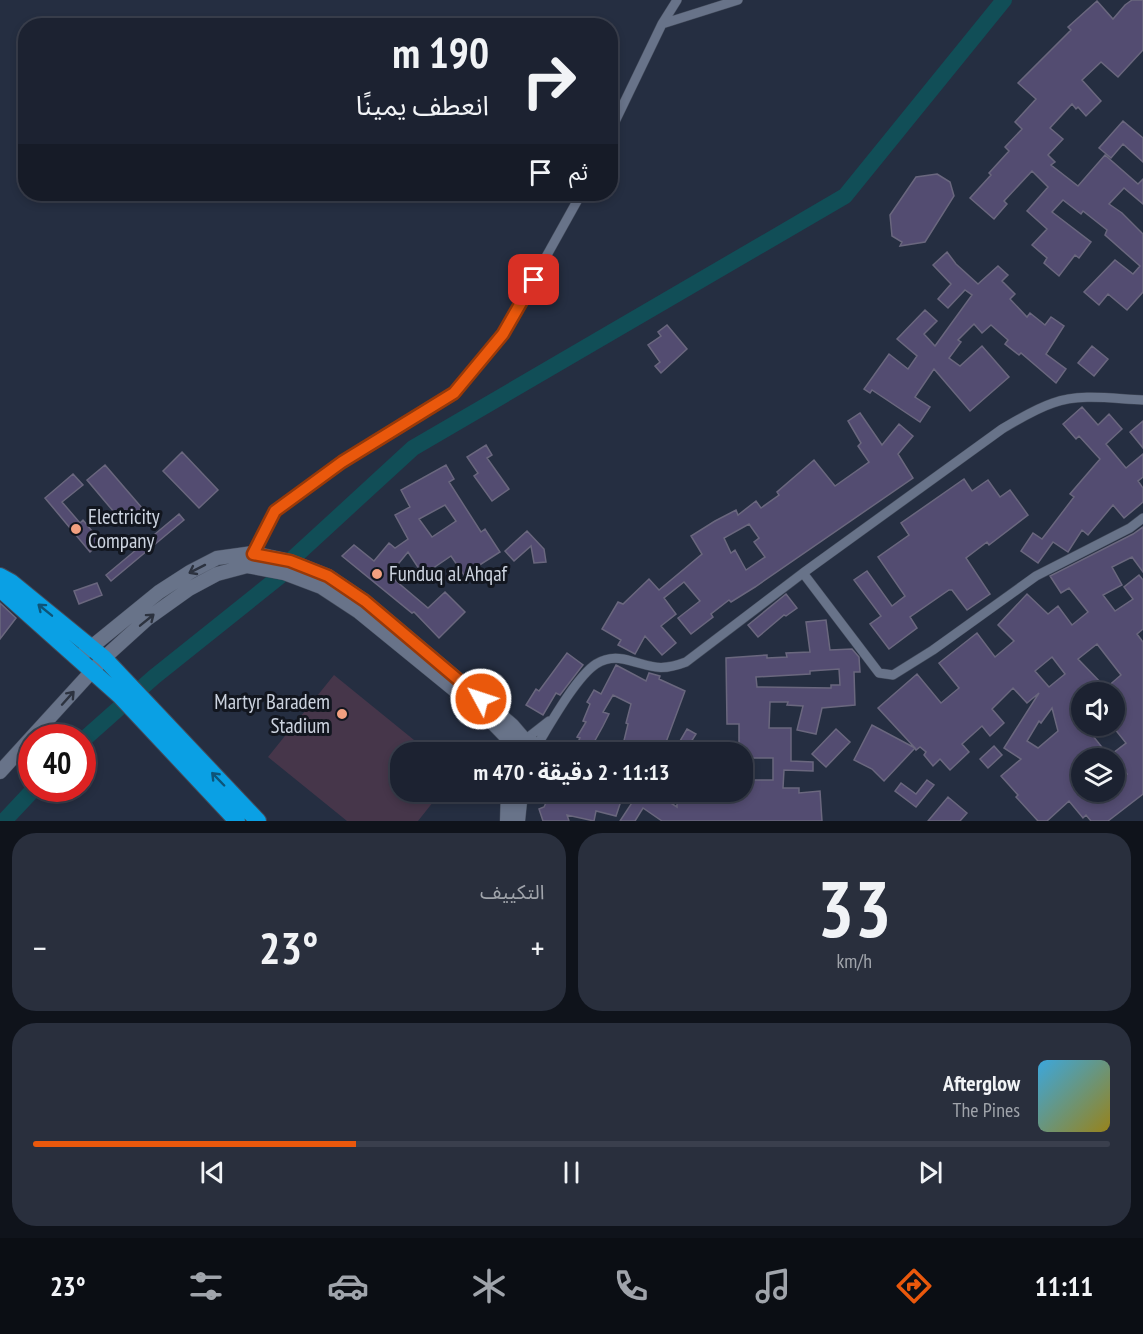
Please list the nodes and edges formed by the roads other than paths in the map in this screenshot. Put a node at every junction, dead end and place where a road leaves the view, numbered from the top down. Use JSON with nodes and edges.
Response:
{"nodes":[{"id":1,"x":677,"y":0,"type":"edge"},
{"id":2,"x":738,"y":0,"type":"edge"},
{"id":3,"x":662,"y":24,"type":"junction"},
{"id":4,"x":618,"y":115,"type":"edge"},
{"id":5,"x":577,"y":201,"type":"edge"},
{"id":6,"x":1143,"y":400,"type":"edge"},
{"id":7,"x":1143,"y":518,"type":"edge"},
{"id":8,"x":250,"y":560,"type":"junction"},
{"id":9,"x":803,"y":573,"type":"junction"},
{"id":10,"x":0,"y":576,"type":"edge"},
{"id":11,"x":0,"y":589,"type":"edge"},
{"id":12,"x":84,"y":652,"type":"junction"},
{"id":13,"x":98,"y":664,"type":"junction"},
{"id":14,"x":139,"y":707,"type":"junction"},
{"id":15,"x":520,"y":742,"type":"edge"},
{"id":16,"x":529,"y":742,"type":"edge"},
{"id":17,"x":0,"y":772,"type":"edge"},
{"id":18,"x":508,"y":802,"type":"edge"},
{"id":19,"x":520,"y":802,"type":"edge"},
{"id":20,"x":237,"y":821,"type":"edge"},
{"id":21,"x":258,"y":821,"type":"edge"},
{"id":22,"x":507,"y":821,"type":"edge"},
{"id":23,"x":518,"y":821,"type":"edge"}],
"edges":[{"from":1,"to":3,"type":"street"},
{"from":2,"to":3,"type":"street"},
{"from":3,"to":4,"type":"street"},
{"from":5,"to":8,"type":"street"},
{"from":6,"to":9,"type":"street"},
{"from":7,"to":9,"type":"street"},
{"from":8,"to":12,"type":"street","one_way":true},
{"from":13,"to":8,"type":"street","one_way":true},
{"from":8,"to":15,"type":"street"},
{"from":9,"to":16,"type":"street"},
{"from":12,"to":10,"type":"highway","one_way":true},
{"from":11,"to":12,"type":"highway"},
{"from":12,"to":13,"type":"highway"},
{"from":13,"to":14,"type":"highway"},
{"from":17,"to":13,"type":"street","one_way":true},
{"from":14,"to":20,"type":"highway"},
{"from":21,"to":14,"type":"highway","one_way":true},
{"from":18,"to":22,"type":"street"},
{"from":19,"to":23,"type":"street"}]}
